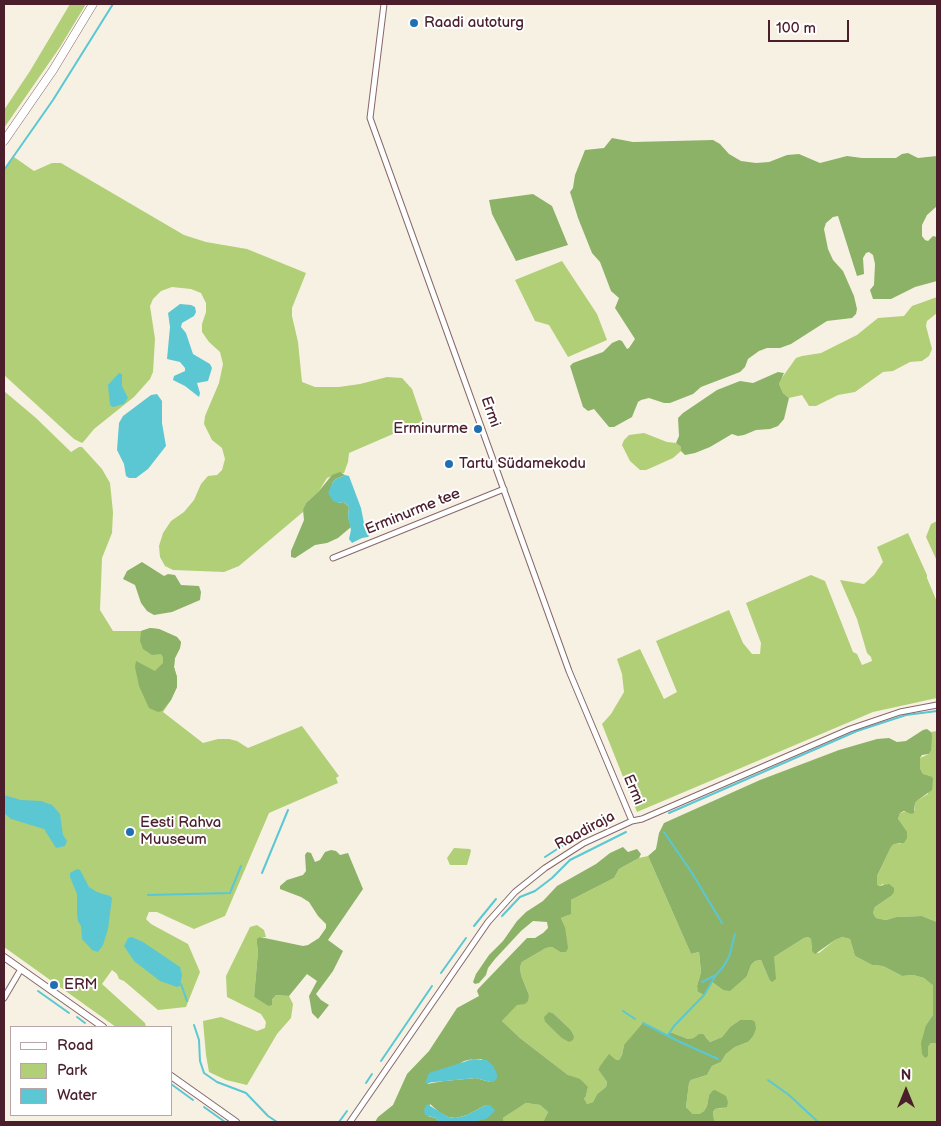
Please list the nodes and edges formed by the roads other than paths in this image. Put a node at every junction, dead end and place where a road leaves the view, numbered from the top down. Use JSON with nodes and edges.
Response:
{"nodes":[{"id":1,"x":93,"y":4,"type":"edge"},
{"id":2,"x":384,"y":4,"type":"edge"},
{"id":3,"x":4,"y":141,"type":"edge"},
{"id":4,"x":504,"y":489,"type":"junction"},
{"id":5,"x":333,"y":558,"type":"dead end"},
{"id":6,"x":937,"y":705,"type":"edge"},
{"id":7,"x":632,"y":821,"type":"junction"},
{"id":8,"x":4,"y":957,"type":"edge"},
{"id":9,"x":21,"y":969,"type":"junction"},
{"id":10,"x":4,"y":998,"type":"edge"},
{"id":11,"x":102,"y":1026,"type":"edge"},
{"id":12,"x":172,"y":1077,"type":"edge"},
{"id":13,"x":236,"y":1122,"type":"edge"},
{"id":14,"x":350,"y":1122,"type":"edge"}],
"edges":[{"from":1,"to":3,"type":"main road"},
{"from":2,"to":4,"type":"street","name":"Ermi"},
{"from":4,"to":5,"type":"street","name":"Erminurme tee"},
{"from":4,"to":7,"type":"street","name":"Ermi"},
{"from":6,"to":7,"type":"street","name":"Raadiraja"},
{"from":7,"to":14,"type":"street","name":"Raadiraja"},
{"from":8,"to":9,"type":"street"},
{"from":9,"to":10,"type":"street"},
{"from":9,"to":11,"type":"street"},
{"from":12,"to":13,"type":"street"}]}
